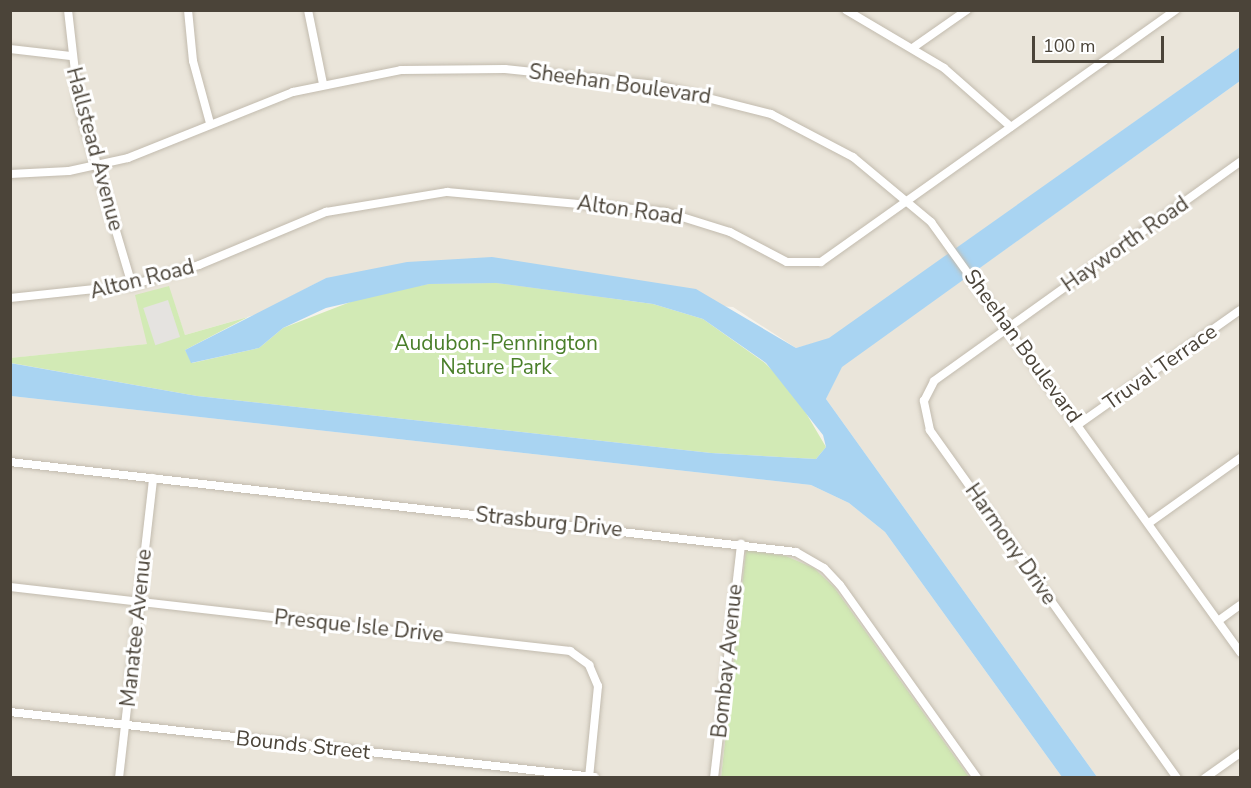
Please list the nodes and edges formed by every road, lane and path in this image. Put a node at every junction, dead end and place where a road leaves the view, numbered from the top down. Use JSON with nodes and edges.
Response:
{"nodes":[{"id":1,"x":68,"y":10,"type":"edge"},
{"id":2,"x":188,"y":10,"type":"edge"},
{"id":3,"x":308,"y":10,"type":"edge"},
{"id":4,"x":846,"y":10,"type":"edge"},
{"id":5,"x":967,"y":10,"type":"edge"},
{"id":6,"x":1176,"y":10,"type":"edge"},
{"id":7,"x":914,"y":47,"type":"junction"},
{"id":8,"x":10,"y":49,"type":"edge"},
{"id":9,"x":71,"y":56,"type":"junction"},
{"id":10,"x":323,"y":84,"type":"junction"},
{"id":11,"x":210,"y":123,"type":"junction"},
{"id":12,"x":1011,"y":127,"type":"junction"},
{"id":13,"x":1240,"y":162,"type":"edge"},
{"id":14,"x":96,"y":166,"type":"junction"},
{"id":15,"x":10,"y":174,"type":"edge"},
{"id":16,"x":908,"y":200,"type":"junction"},
{"id":17,"x":132,"y":285,"type":"junction"},
{"id":18,"x":10,"y":298,"type":"edge"},
{"id":19,"x":1240,"y":310,"type":"edge"},
{"id":20,"x":1010,"y":326,"type":"junction"},
{"id":21,"x":1079,"y":424,"type":"junction"},
{"id":22,"x":1240,"y":458,"type":"edge"},
{"id":23,"x":10,"y":462,"type":"edge"},
{"id":24,"x":153,"y":478,"type":"junction"},
{"id":25,"x":1149,"y":523,"type":"junction"},
{"id":26,"x":741,"y":544,"type":"junction"},
{"id":27,"x":10,"y":587,"type":"edge"},
{"id":28,"x":139,"y":601,"type":"junction"},
{"id":29,"x":1240,"y":605,"type":"edge"},
{"id":30,"x":1218,"y":621,"type":"junction"},
{"id":31,"x":1240,"y":652,"type":"edge"},
{"id":32,"x":10,"y":712,"type":"edge"},
{"id":33,"x":125,"y":725,"type":"junction"},
{"id":34,"x":1240,"y":753,"type":"edge"},
{"id":35,"x":119,"y":777,"type":"edge"},
{"id":36,"x":589,"y":777,"type":"edge"},
{"id":37,"x":595,"y":777,"type":"edge"},
{"id":38,"x":714,"y":777,"type":"edge"},
{"id":39,"x":977,"y":777,"type":"edge"},
{"id":40,"x":1177,"y":777,"type":"edge"},
{"id":41,"x":1206,"y":777,"type":"edge"}],
"edges":[{"from":1,"to":9,"type":"street","name":"Hallstead Avenue"},
{"from":2,"to":11,"type":"street"},
{"from":3,"to":10,"type":"street"},
{"from":4,"to":7,"type":"street"},
{"from":5,"to":7,"type":"street"},
{"from":6,"to":12,"type":"street","name":"Alton Road"},
{"from":7,"to":12,"type":"street"},
{"from":8,"to":9,"type":"street"},
{"from":9,"to":14,"type":"street","name":"Hallstead Avenue"},
{"from":10,"to":11,"type":"street","name":"Sheehan Boulevard"},
{"from":10,"to":16,"type":"street","name":"Sheehan Boulevard"},
{"from":11,"to":14,"type":"street","name":"Sheehan Boulevard"},
{"from":12,"to":16,"type":"street","name":"Alton Road"},
{"from":13,"to":20,"type":"street","name":"Hayworth Road"},
{"from":14,"to":15,"type":"street","name":"Sheehan Boulevard"},
{"from":14,"to":17,"type":"street","name":"Hallstead Avenue"},
{"from":16,"to":17,"type":"street","name":"Alton Road"},
{"from":16,"to":20,"type":"street","name":"Sheehan Boulevard"},
{"from":17,"to":18,"type":"street","name":"Alton Road"},
{"from":19,"to":21,"type":"street","name":"Truval Terrace"},
{"from":20,"to":21,"type":"street","name":"Sheehan Boulevard"},
{"from":20,"to":40,"type":"street","name":"Harmony Drive"},
{"from":21,"to":25,"type":"street","name":"Sheehan Boulevard"},
{"from":22,"to":25,"type":"street"},
{"from":23,"to":24,"type":"street","name":"Strasburg Drive"},
{"from":24,"to":26,"type":"street","name":"Strasburg Drive"},
{"from":24,"to":28,"type":"street","name":"Manatee Avenue"},
{"from":25,"to":30,"type":"street","name":"Sheehan Boulevard"},
{"from":26,"to":38,"type":"street","name":"Bombay Avenue"},
{"from":26,"to":39,"type":"street","name":"Strasburg Drive"},
{"from":27,"to":28,"type":"street","name":"Presque Isle Drive"},
{"from":28,"to":33,"type":"street","name":"Manatee Avenue"},
{"from":28,"to":36,"type":"street","name":"Presque Isle Drive"},
{"from":29,"to":30,"type":"street"},
{"from":30,"to":31,"type":"street","name":"Sheehan Boulevard"},
{"from":32,"to":33,"type":"street","name":"Bounds Street"},
{"from":33,"to":35,"type":"street","name":"Manatee Avenue"},
{"from":33,"to":36,"type":"street","name":"Bounds Street"},
{"from":34,"to":41,"type":"street"},
{"from":36,"to":37,"type":"street","name":"Bounds Street"}]}
